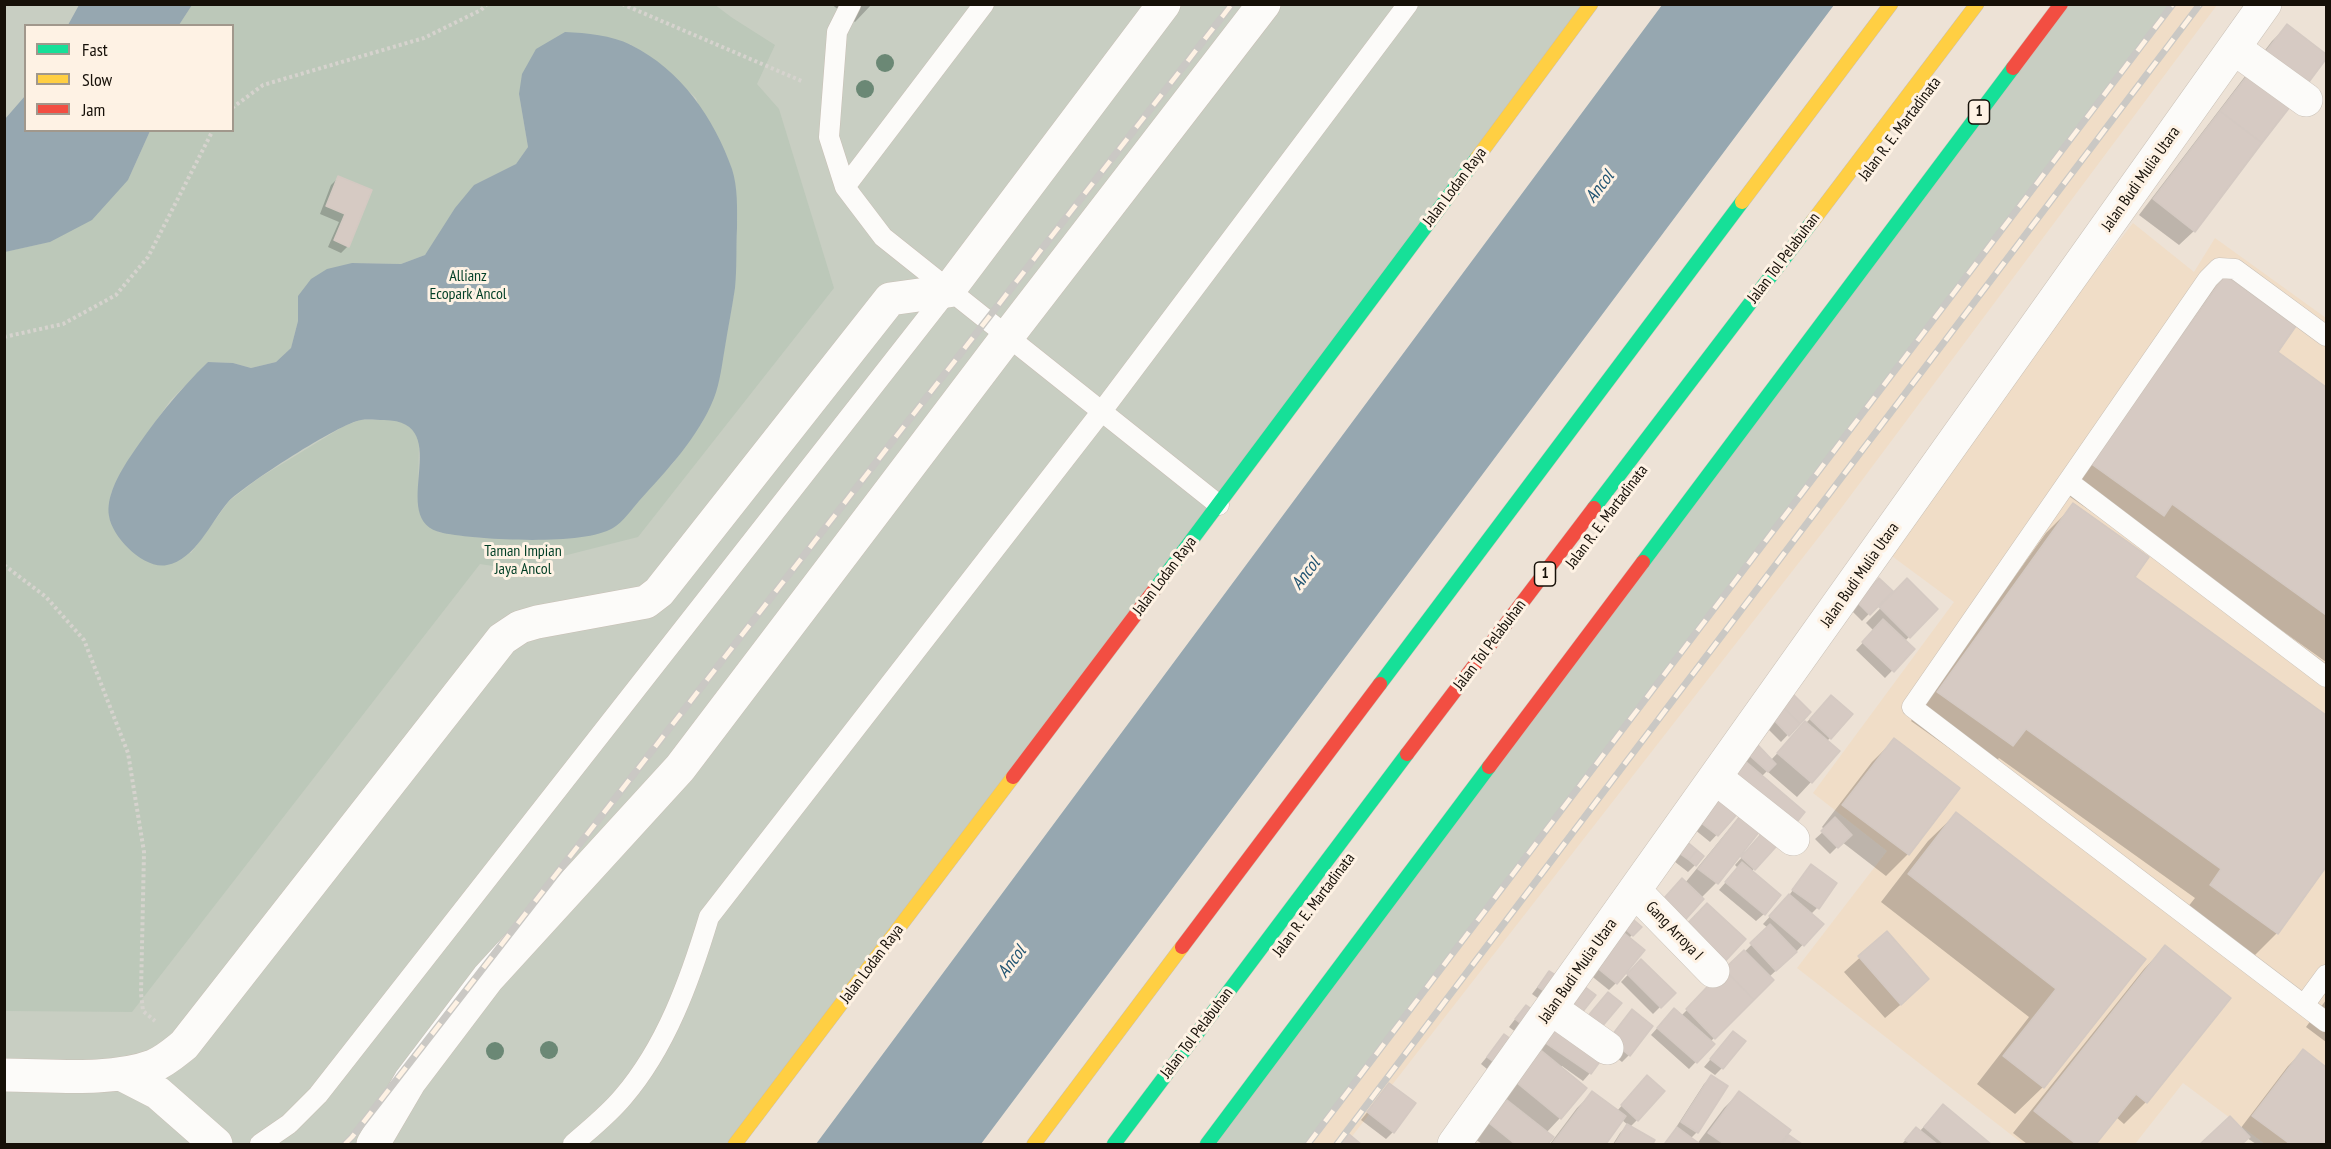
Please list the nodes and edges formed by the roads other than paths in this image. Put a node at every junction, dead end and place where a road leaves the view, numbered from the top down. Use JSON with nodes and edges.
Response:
{"nodes":[{"id":1,"x":850,"y":4,"type":"edge"},
{"id":2,"x":984,"y":4,"type":"edge"},
{"id":3,"x":1164,"y":4,"type":"edge"},
{"id":4,"x":1264,"y":4,"type":"edge"},
{"id":5,"x":1408,"y":4,"type":"edge"},
{"id":6,"x":1591,"y":4,"type":"edge"},
{"id":7,"x":1891,"y":4,"type":"edge"},
{"id":8,"x":1977,"y":4,"type":"edge"},
{"id":9,"x":2061,"y":4,"type":"edge"},
{"id":10,"x":2265,"y":4,"type":"edge"},
{"id":11,"x":2234,"y":48,"type":"junction"},
{"id":12,"x":2306,"y":100,"type":"dead end"},
{"id":13,"x":845,"y":187,"type":"junction"},
{"id":14,"x":948,"y":291,"type":"junction"},
{"id":15,"x":2326,"y":336,"type":"edge"},
{"id":16,"x":1006,"y":337,"type":"junction"},
{"id":17,"x":1102,"y":411,"type":"junction"},
{"id":18,"x":2069,"y":482,"type":"junction"},
{"id":19,"x":1219,"y":505,"type":"junction"},
{"id":20,"x":2326,"y":677,"type":"edge"},
{"id":21,"x":1716,"y":777,"type":"junction"},
{"id":22,"x":1793,"y":839,"type":"dead end"},
{"id":23,"x":1635,"y":891,"type":"junction"},
{"id":24,"x":1713,"y":971,"type":"dead end"},
{"id":25,"x":2326,"y":975,"type":"edge"},
{"id":26,"x":2304,"y":1005,"type":"junction"},
{"id":27,"x":1552,"y":1009,"type":"junction"},
{"id":28,"x":2326,"y":1022,"type":"edge"},
{"id":29,"x":1607,"y":1048,"type":"dead end"},
{"id":30,"x":121,"y":1074,"type":"junction"},
{"id":31,"x":4,"y":1075,"type":"edge"},
{"id":32,"x":1465,"y":1140,"type":"edge"},
{"id":33,"x":216,"y":1144,"type":"edge"},
{"id":34,"x":260,"y":1144,"type":"edge"},
{"id":35,"x":373,"y":1144,"type":"edge"},
{"id":36,"x":573,"y":1144,"type":"edge"},
{"id":37,"x":735,"y":1144,"type":"edge"},
{"id":38,"x":1034,"y":1144,"type":"edge"},
{"id":39,"x":1114,"y":1144,"type":"edge"},
{"id":40,"x":1207,"y":1144,"type":"edge"}],
"edges":[{"from":1,"to":13,"type":"lane"},
{"from":2,"to":13,"type":"lane"},
{"from":3,"to":14,"type":"street"},
{"from":4,"to":16,"type":"street"},
{"from":5,"to":17,"type":"lane"},
{"from":6,"to":19,"type":"main road","name":"Jalan Lodan Raya"},
{"from":7,"to":38,"type":"main road"},
{"from":8,"to":39,"type":"main road","name":"Jalan Tol Pelabuhan","number":"1"},
{"from":9,"to":40,"type":"main road","number":"1"},
{"from":10,"to":11,"type":"street","name":"Jalan Budi Mulia Utara"},
{"from":11,"to":12,"type":"street"},
{"from":11,"to":21,"type":"street","name":"Jalan Budi Mulia Utara"},
{"from":13,"to":14,"type":"lane"},
{"from":14,"to":16,"type":"lane"},
{"from":14,"to":30,"type":"street"},
{"from":14,"to":34,"type":"lane"},
{"from":15,"to":18,"type":"lane"},
{"from":16,"to":17,"type":"lane"},
{"from":16,"to":35,"type":"street"},
{"from":17,"to":19,"type":"lane"},
{"from":17,"to":36,"type":"lane"},
{"from":18,"to":20,"type":"lane"},
{"from":18,"to":26,"type":"lane"},
{"from":19,"to":37,"type":"main road","name":"Jalan Lodan Raya"},
{"from":21,"to":22,"type":"street"},
{"from":21,"to":23,"type":"street","name":"Jalan Budi Mulia Utara"},
{"from":23,"to":24,"type":"street","name":"Gang Arroya I"},
{"from":23,"to":27,"type":"street","name":"Jalan Budi Mulia Utara"},
{"from":25,"to":26,"type":"lane"},
{"from":26,"to":28,"type":"lane"},
{"from":27,"to":29,"type":"street"},
{"from":27,"to":32,"type":"street","name":"Jalan Budi Mulia Utara"},
{"from":30,"to":31,"type":"street"},
{"from":30,"to":33,"type":"street"}]}
